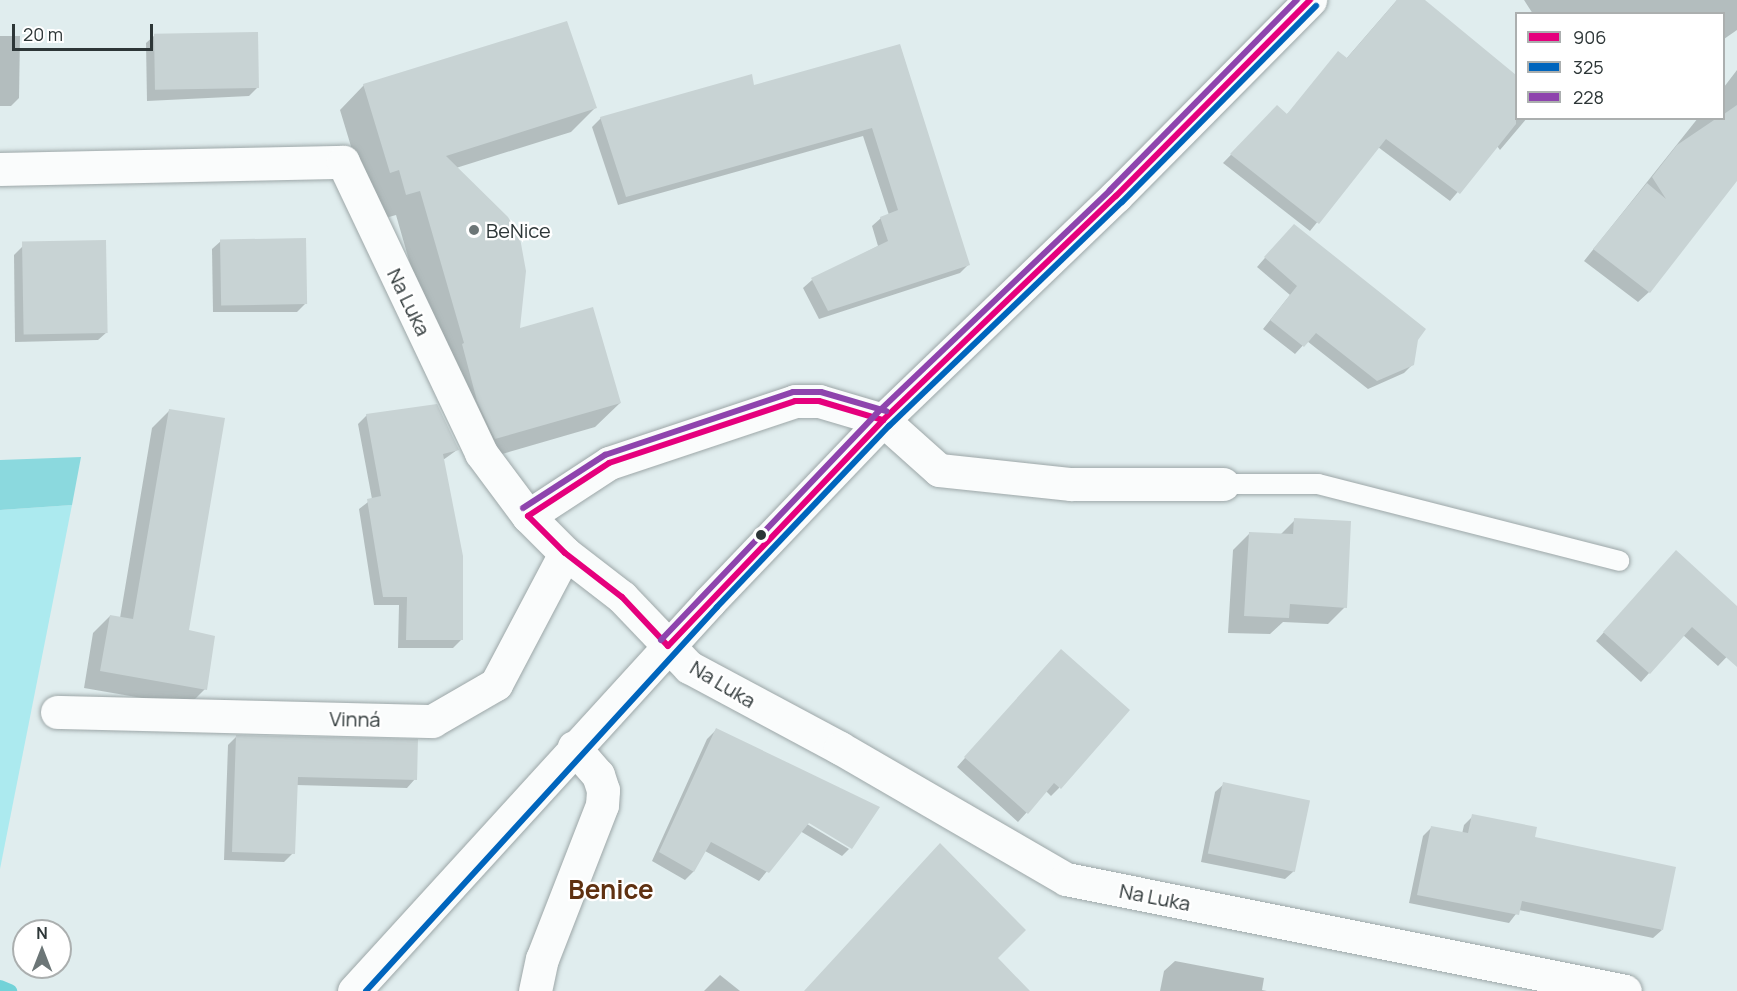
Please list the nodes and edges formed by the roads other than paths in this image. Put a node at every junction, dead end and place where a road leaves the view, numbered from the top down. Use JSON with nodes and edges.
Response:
{"nodes":[{"id":1,"x":1310,"y":0,"type":"edge"},
{"id":2,"x":0,"y":169,"type":"edge"},
{"id":3,"x":883,"y":420,"type":"junction"},
{"id":4,"x":1223,"y":484,"type":"joint"},
{"id":5,"x":528,"y":516,"type":"junction"},
{"id":6,"x":565,"y":554,"type":"junction"},
{"id":7,"x":1618,"y":561,"type":"dead end"},
{"id":8,"x":668,"y":646,"type":"junction"},
{"id":9,"x":57,"y":712,"type":"dead end"},
{"id":10,"x":574,"y":747,"type":"junction"},
{"id":11,"x":354,"y":991,"type":"edge"},
{"id":12,"x":535,"y":991,"type":"edge"},
{"id":13,"x":1625,"y":991,"type":"edge"}],
"edges":[{"from":1,"to":3,"type":"street"},
{"from":2,"to":5,"type":"street","name":"Na Luka"},
{"from":3,"to":4,"type":"street"},
{"from":3,"to":5,"type":"street"},
{"from":3,"to":8,"type":"street"},
{"from":4,"to":7,"type":"lane"},
{"from":5,"to":6,"type":"street","name":"Na Luka"},
{"from":6,"to":8,"type":"street","name":"Na Luka"},
{"from":6,"to":9,"type":"street","name":"Vinná"},
{"from":8,"to":10,"type":"street"},
{"from":8,"to":13,"type":"street","name":"Na Luka"},
{"from":10,"to":11,"type":"street"},
{"from":10,"to":12,"type":"street"}]}
